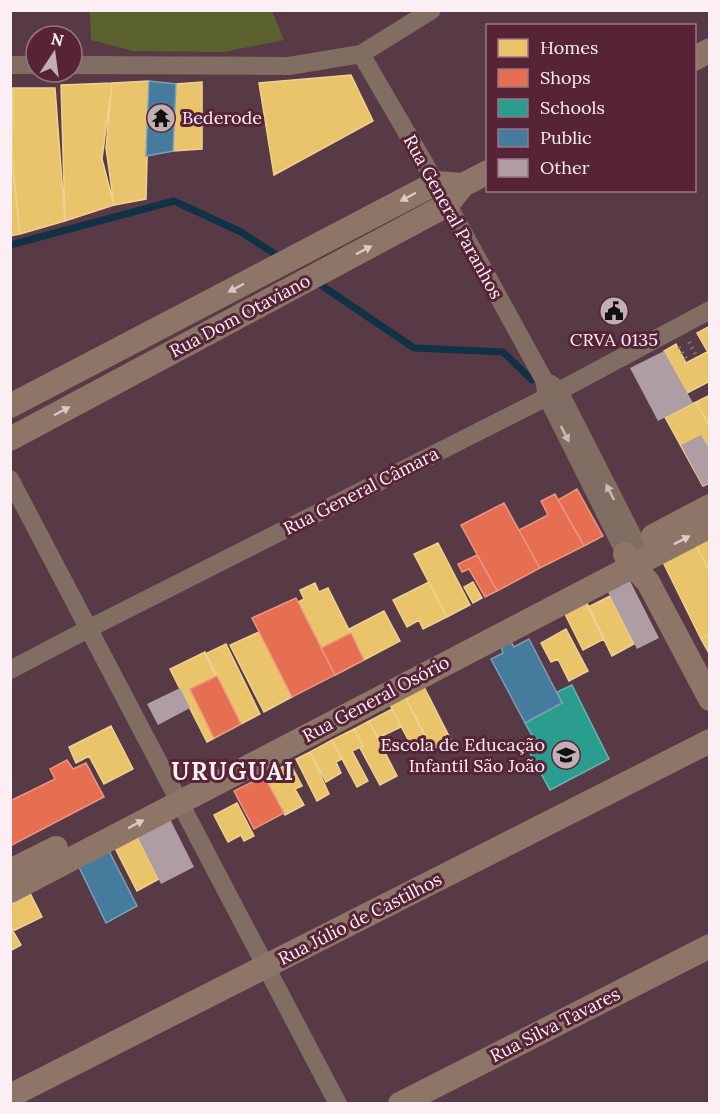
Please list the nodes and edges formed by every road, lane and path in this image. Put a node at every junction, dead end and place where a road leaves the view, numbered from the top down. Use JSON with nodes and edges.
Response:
{"nodes":[{"id":1,"x":432,"y":10,"type":"edge"},
{"id":2,"x":710,"y":50,"type":"edge"},
{"id":3,"x":361,"y":54,"type":"junction"},
{"id":4,"x":696,"y":58,"type":"edge"},
{"id":5,"x":84,"y":65,"type":"edge"},
{"id":6,"x":486,"y":173,"type":"edge"},
{"id":7,"x":436,"y":183,"type":"junction"},
{"id":8,"x":463,"y":185,"type":"junction"},
{"id":9,"x":447,"y":205,"type":"junction"},
{"id":10,"x":317,"y":245,"type":"junction"},
{"id":11,"x":330,"y":268,"type":"junction"},
{"id":12,"x":710,"y":310,"type":"edge"},
{"id":13,"x":180,"y":317,"type":"junction"},
{"id":14,"x":687,"y":339,"type":"dead end"},
{"id":15,"x":191,"y":342,"type":"junction"},
{"id":16,"x":678,"y":343,"type":"dead end"},
{"id":17,"x":697,"y":357,"type":"dead end"},
{"id":18,"x":688,"y":362,"type":"dead end"},
{"id":19,"x":550,"y":389,"type":"junction"},
{"id":20,"x":10,"y":406,"type":"edge"},
{"id":21,"x":10,"y":439,"type":"edge"},
{"id":22,"x":10,"y":479,"type":"edge"},
{"id":23,"x":710,"y":506,"type":"edge"},
{"id":24,"x":710,"y":526,"type":"edge"},
{"id":25,"x":637,"y":560,"type":"junction"},
{"id":26,"x":90,"y":628,"type":"junction"},
{"id":27,"x":10,"y":670,"type":"edge"},
{"id":28,"x":710,"y":699,"type":"edge"},
{"id":29,"x":710,"y":741,"type":"edge"},
{"id":30,"x":175,"y":794,"type":"junction"},
{"id":31,"x":10,"y":871,"type":"edge"},
{"id":32,"x":10,"y":891,"type":"edge"},
{"id":33,"x":710,"y":946,"type":"edge"},
{"id":34,"x":266,"y":966,"type":"junction"},
{"id":35,"x":10,"y":1096,"type":"edge"},
{"id":36,"x":338,"y":1104,"type":"edge"},
{"id":37,"x":400,"y":1104,"type":"edge"}],
"edges":[{"from":1,"to":3,"type":"street"},
{"from":2,"to":4,"type":"street"},
{"from":3,"to":5,"type":"street"},
{"from":3,"to":7,"type":"street","name":"Rua General Paranhos"},
{"from":6,"to":8,"type":"street","name":"Rua Dom Otaviano"},
{"from":7,"to":8,"type":"street"},
{"from":7,"to":9,"type":"street","name":"Rua General Paranhos"},
{"from":7,"to":10,"type":"street","name":"Rua Dom Otaviano","one_way":true},
{"from":8,"to":9,"type":"street","name":"Rua Dom Otaviano"},
{"from":11,"to":9,"type":"street","name":"Rua Dom Otaviano","one_way":true},
{"from":9,"to":19,"type":"street","name":"Rua General Paranhos"},
{"from":10,"to":11,"type":"street"},
{"from":10,"to":13,"type":"street","name":"Rua Dom Otaviano","one_way":true},
{"from":11,"to":15,"type":"street","name":"Rua Dom Otaviano"},
{"from":12,"to":19,"type":"street","name":"Rua General Câmara"},
{"from":13,"to":15,"type":"street"},
{"from":13,"to":20,"type":"street","name":"Rua Dom Otaviano"},
{"from":14,"to":17,"type":"path"},
{"from":21,"to":15,"type":"street","name":"Rua Dom Otaviano","one_way":true},
{"from":16,"to":18,"type":"path"},
{"from":19,"to":25,"type":"street","name":"Rua General Paranhos"},
{"from":19,"to":26,"type":"street","name":"Rua General Câmara"},
{"from":22,"to":26,"type":"street"},
{"from":23,"to":25,"type":"street","name":"Rua General Osório"},
{"from":25,"to":24,"type":"street","name":"Rua General Osório","one_way":true},
{"from":25,"to":28,"type":"street","name":"Rua General Paranhos"},
{"from":25,"to":30,"type":"street","name":"Rua General Osório"},
{"from":26,"to":27,"type":"street","name":"Rua General Câmara"},
{"from":26,"to":30,"type":"street"},
{"from":29,"to":34,"type":"street","name":"Rua Júlio de Castilhos"},
{"from":30,"to":31,"type":"street","name":"Rua General Osório"},
{"from":32,"to":30,"type":"street","name":"Rua General Osório","one_way":true},
{"from":30,"to":34,"type":"street"},
{"from":33,"to":37,"type":"street","name":"Rua Silva Tavares"},
{"from":34,"to":35,"type":"street","name":"Rua Júlio de Castilhos"},
{"from":34,"to":36,"type":"street"}]}
